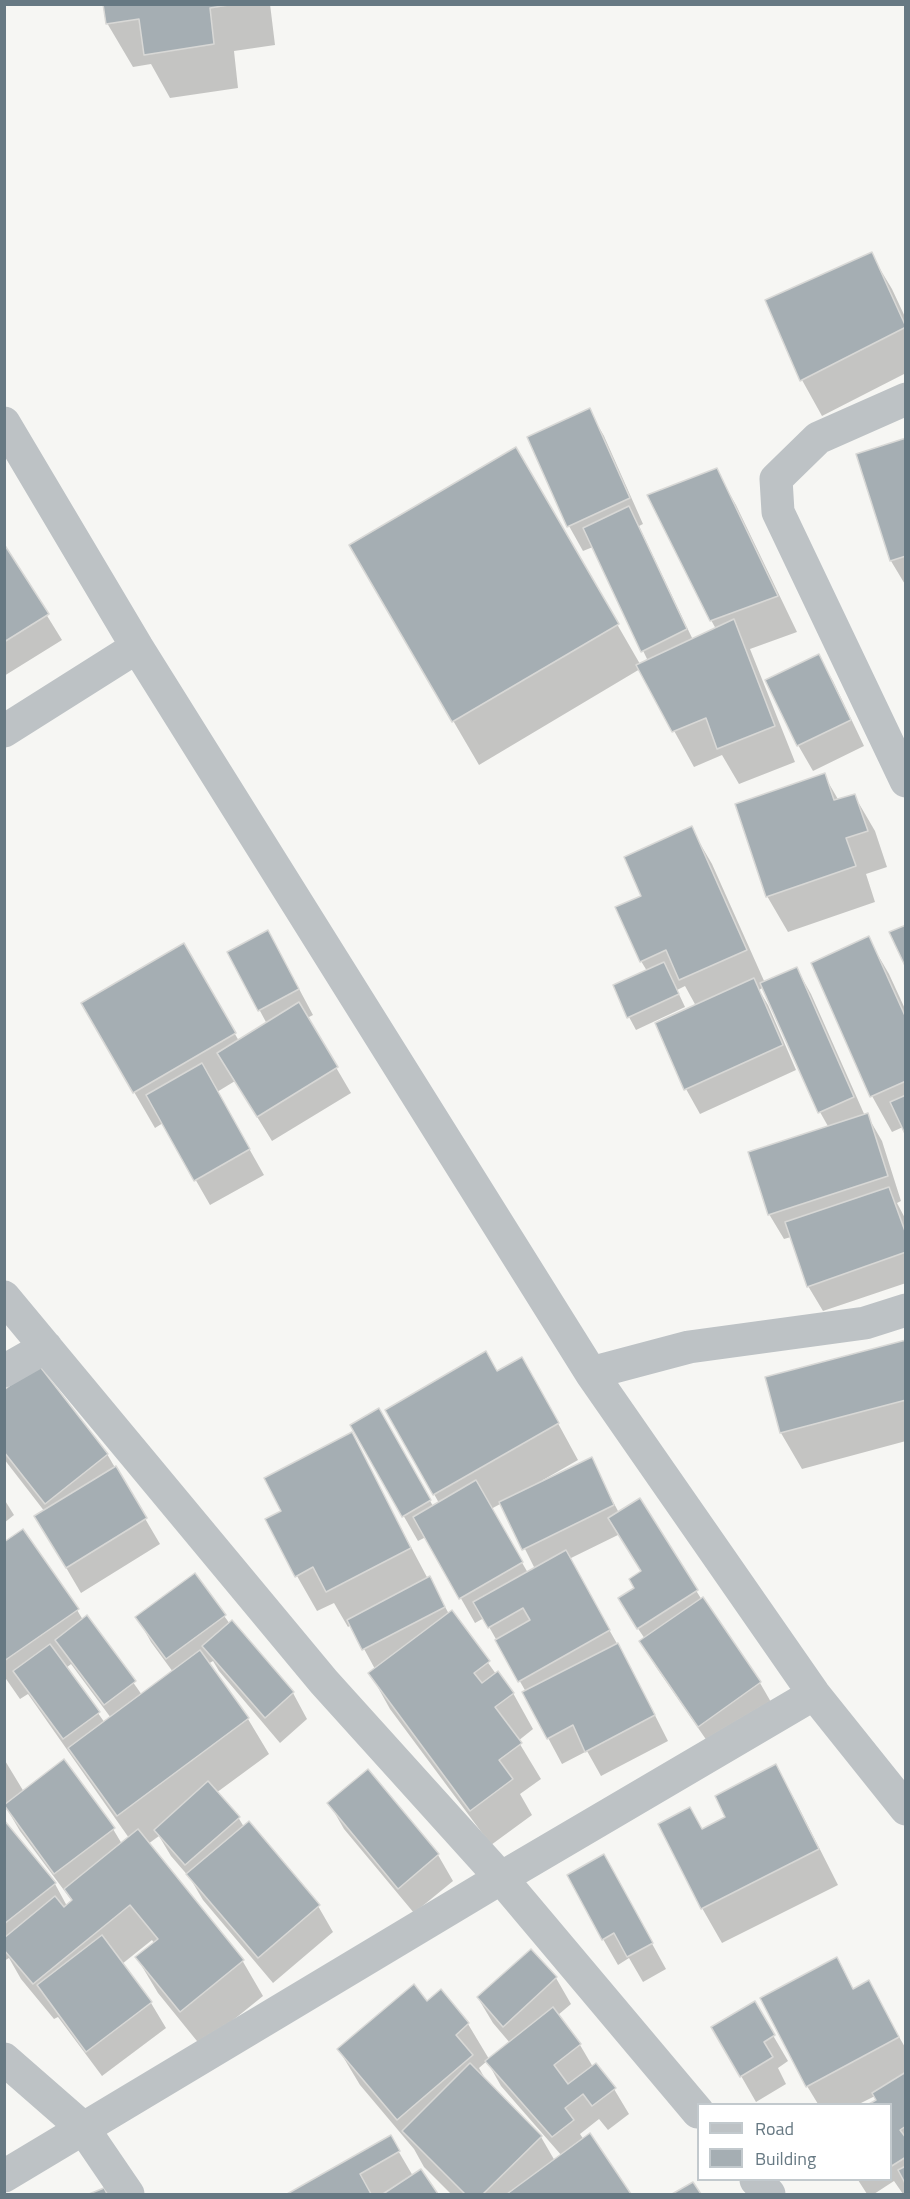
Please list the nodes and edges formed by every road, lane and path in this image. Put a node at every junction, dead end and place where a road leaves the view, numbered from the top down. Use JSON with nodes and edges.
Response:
{"nodes":[{"id":1,"x":906,"y":399,"type":"edge"},
{"id":2,"x":4,"y":423,"type":"edge"},
{"id":3,"x":137,"y":647,"type":"junction"},
{"id":4,"x":4,"y":731,"type":"edge"},
{"id":5,"x":904,"y":774,"type":"edge"},
{"id":6,"x":4,"y":1297,"type":"edge"},
{"id":7,"x":906,"y":1310,"type":"edge"},
{"id":8,"x":46,"y":1347,"type":"junction"},
{"id":9,"x":4,"y":1371,"type":"edge"},
{"id":10,"x":591,"y":1373,"type":"junction"},
{"id":11,"x":814,"y":1694,"type":"junction"},
{"id":12,"x":900,"y":1792,"type":"edge"},
{"id":13,"x":501,"y":1878,"type":"junction"},
{"id":14,"x":4,"y":2060,"type":"edge"},
{"id":15,"x":697,"y":2110,"type":"edge"},
{"id":16,"x":83,"y":2128,"type":"junction"},
{"id":17,"x":4,"y":2176,"type":"edge"},
{"id":18,"x":757,"y":2181,"type":"edge"},
{"id":19,"x":129,"y":2194,"type":"edge"},
{"id":20,"x":769,"y":2194,"type":"edge"}],
"edges":[{"from":1,"to":5,"type":"street"},
{"from":2,"to":3,"type":"street"},
{"from":3,"to":4,"type":"street"},
{"from":3,"to":10,"type":"street"},
{"from":6,"to":8,"type":"street"},
{"from":7,"to":10,"type":"street"},
{"from":8,"to":9,"type":"street"},
{"from":8,"to":13,"type":"street"},
{"from":10,"to":11,"type":"street"},
{"from":11,"to":12,"type":"street"},
{"from":11,"to":13,"type":"street"},
{"from":13,"to":15,"type":"street"},
{"from":13,"to":16,"type":"street"},
{"from":14,"to":16,"type":"street"},
{"from":16,"to":17,"type":"street"},
{"from":16,"to":19,"type":"street"},
{"from":18,"to":20,"type":"street"}]}
